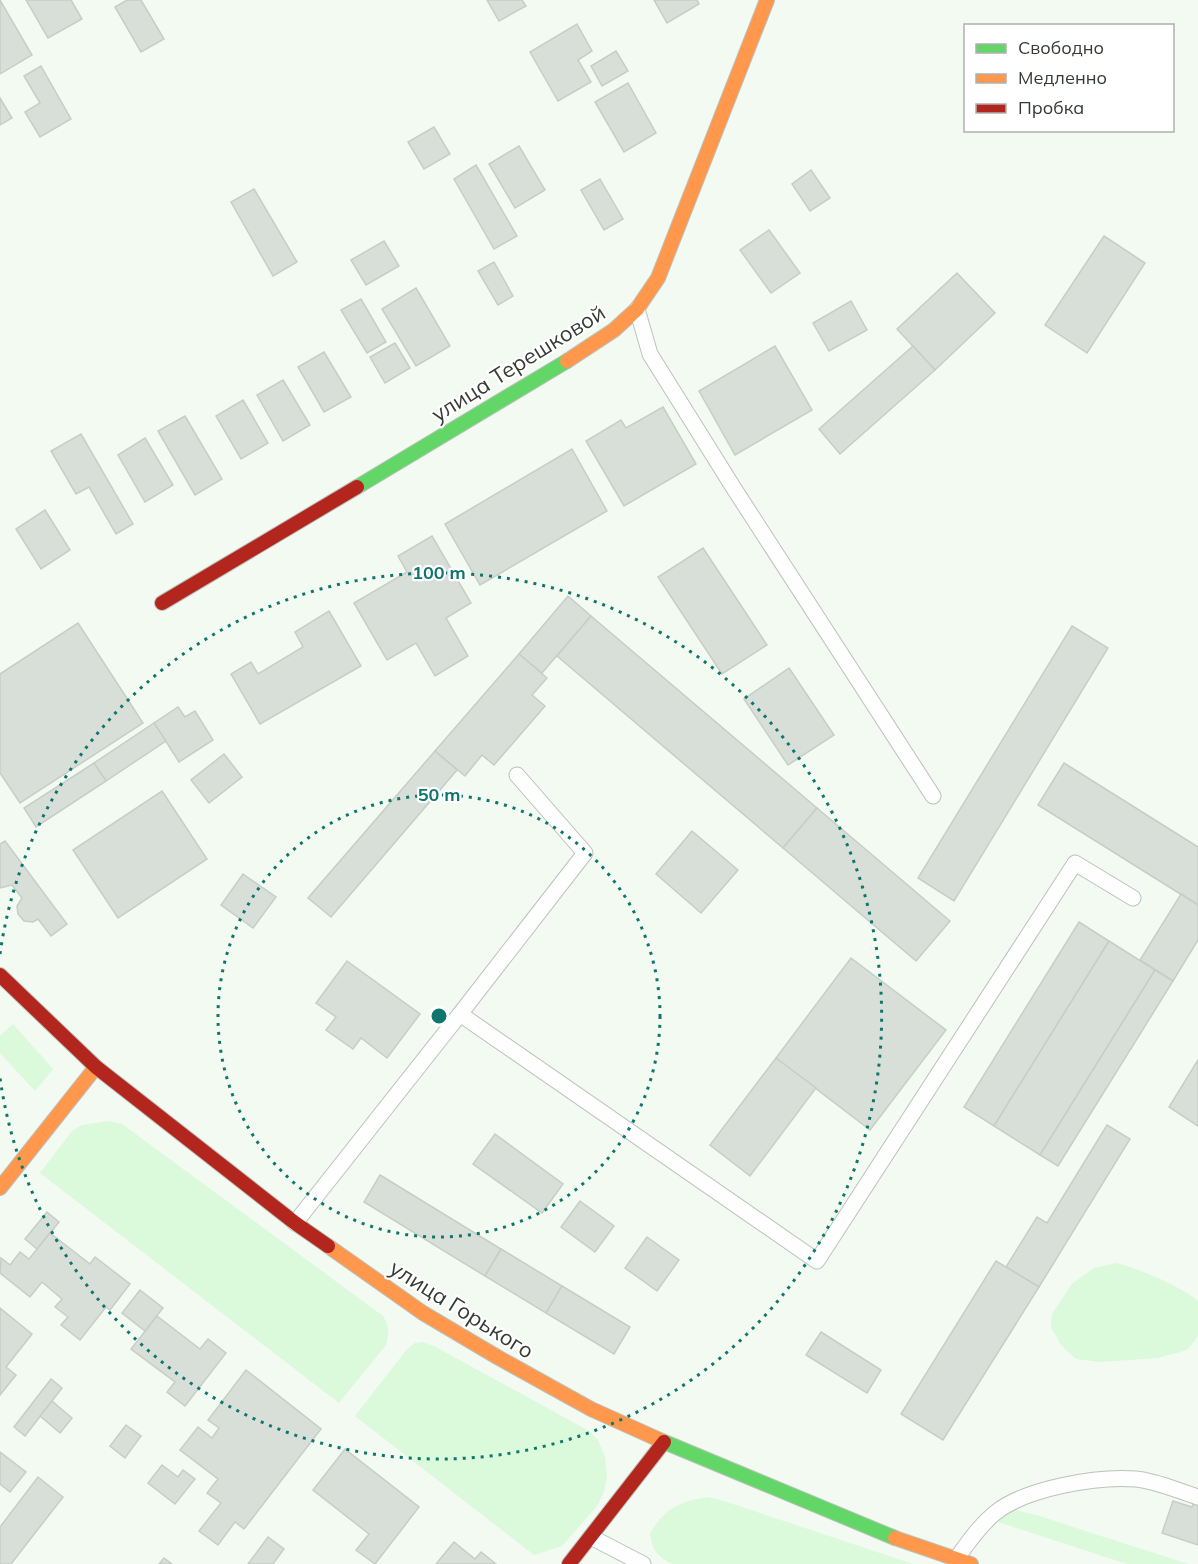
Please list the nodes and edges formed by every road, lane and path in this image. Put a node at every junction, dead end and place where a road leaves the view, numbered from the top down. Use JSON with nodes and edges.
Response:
{"nodes":[{"id":1,"x":767,"y":0,"type":"edge"},
{"id":2,"x":637,"y":309,"type":"junction"},
{"id":3,"x":162,"y":603,"type":"dead end"},
{"id":4,"x":517,"y":775,"type":"dead end"},
{"id":5,"x":933,"y":796,"type":"dead end"},
{"id":6,"x":1133,"y":898,"type":"dead end"},
{"id":7,"x":0,"y":975,"type":"edge"},
{"id":8,"x":460,"y":1014,"type":"junction"},
{"id":9,"x":96,"y":1067,"type":"junction"},
{"id":10,"x":0,"y":1188,"type":"edge"},
{"id":11,"x":295,"y":1223,"type":"junction"},
{"id":12,"x":664,"y":1442,"type":"junction"},
{"id":13,"x":1198,"y":1497,"type":"edge"},
{"id":14,"x":591,"y":1536,"type":"junction"},
{"id":15,"x":964,"y":1562,"type":"edge"},
{"id":16,"x":569,"y":1564,"type":"edge"},
{"id":17,"x":643,"y":1564,"type":"edge"}],
"edges":[{"from":1,"to":2,"type":"street","name":"улица Терешковой"},
{"from":2,"to":3,"type":"street","name":"улица Терешковой"},
{"from":2,"to":5,"type":"lane"},
{"from":4,"to":8,"type":"lane"},
{"from":6,"to":8,"type":"lane"},
{"from":7,"to":9,"type":"street","name":"улица Горького"},
{"from":8,"to":11,"type":"lane"},
{"from":9,"to":10,"type":"street"},
{"from":9,"to":11,"type":"street","name":"улица Горького"},
{"from":11,"to":12,"type":"street","name":"улица Горького"},
{"from":12,"to":14,"type":"street"},
{"from":12,"to":15,"type":"street","name":"улица Горького"},
{"from":13,"to":15,"type":"lane"},
{"from":14,"to":16,"type":"street"},
{"from":14,"to":17,"type":"lane"}]}
